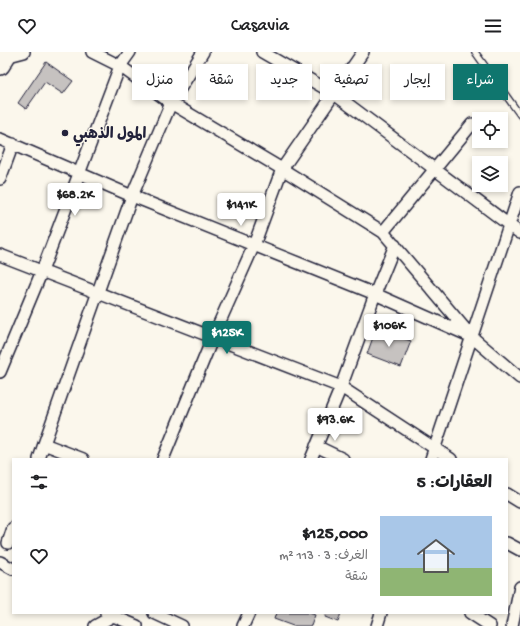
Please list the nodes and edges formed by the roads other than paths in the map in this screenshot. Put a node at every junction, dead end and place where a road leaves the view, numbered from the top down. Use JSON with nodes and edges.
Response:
{"nodes":[{"id":1,"x":24,"y":52,"type":"edge"},
{"id":2,"x":92,"y":52,"type":"edge"},
{"id":3,"x":130,"y":52,"type":"edge"},
{"id":4,"x":202,"y":52,"type":"edge"},
{"id":5,"x":262,"y":52,"type":"edge"},
{"id":6,"x":363,"y":52,"type":"edge"},
{"id":7,"x":475,"y":52,"type":"edge"},
{"id":8,"x":4,"y":58,"type":"edge"},
{"id":9,"x":354,"y":64,"type":"edge"},
{"id":10,"x":120,"y":66,"type":"junction"},
{"id":11,"x":320,"y":85,"type":"edge"},
{"id":12,"x":328,"y":100,"type":"edge"},
{"id":13,"x":342,"y":100,"type":"edge"},
{"id":14,"x":171,"y":103,"type":"junction"},
{"id":15,"x":520,"y":115,"type":"edge"},
{"id":16,"x":472,"y":124,"type":"dead end"},
{"id":17,"x":0,"y":139,"type":"edge"},
{"id":18,"x":13,"y":144,"type":"junction"},
{"id":19,"x":282,"y":169,"type":"junction"},
{"id":20,"x":434,"y":169,"type":"junction"},
{"id":21,"x":79,"y":172,"type":"junction"},
{"id":22,"x":0,"y":179,"type":"edge"},
{"id":23,"x":520,"y":192,"type":"edge"},
{"id":24,"x":132,"y":196,"type":"junction"},
{"id":25,"x":509,"y":225,"type":"junction"},
{"id":26,"x":383,"y":232,"type":"junction"},
{"id":27,"x":520,"y":233,"type":"edge"},
{"id":28,"x":254,"y":245,"type":"junction"},
{"id":29,"x":394,"y":245,"type":"junction"},
{"id":30,"x":0,"y":255,"type":"edge"},
{"id":31,"x":42,"y":272,"type":"junction"},
{"id":32,"x":98,"y":293,"type":"junction"},
{"id":33,"x":375,"y":294,"type":"junction"},
{"id":34,"x":213,"y":337,"type":"junction"},
{"id":35,"x":472,"y":337,"type":"junction"},
{"id":36,"x":0,"y":372,"type":"edge"},
{"id":37,"x":520,"y":378,"type":"edge"},
{"id":38,"x":341,"y":387,"type":"junction"},
{"id":39,"x":44,"y":444,"type":"junction"},
{"id":40,"x":316,"y":446,"type":"junction"},
{"id":41,"x":433,"y":454,"type":"edge"},
{"id":42,"x":39,"y":458,"type":"edge"},
{"id":43,"x":80,"y":458,"type":"edge"},
{"id":44,"x":163,"y":458,"type":"edge"},
{"id":45,"x":311,"y":458,"type":"edge"},
{"id":46,"x":341,"y":458,"type":"edge"},
{"id":47,"x":447,"y":458,"type":"edge"},
{"id":48,"x":508,"y":495,"type":"edge"},
{"id":49,"x":520,"y":502,"type":"edge"},
{"id":50,"x":12,"y":530,"type":"edge"},
{"id":51,"x":7,"y":542,"type":"edge"},
{"id":52,"x":508,"y":544,"type":"edge"},
{"id":53,"x":520,"y":550,"type":"edge"},
{"id":54,"x":0,"y":562,"type":"edge"},
{"id":55,"x":12,"y":568,"type":"edge"},
{"id":56,"x":520,"y":587,"type":"edge"},
{"id":57,"x":156,"y":614,"type":"edge"},
{"id":58,"x":249,"y":614,"type":"edge"},
{"id":59,"x":381,"y":614,"type":"edge"},
{"id":60,"x":472,"y":614,"type":"edge"},
{"id":61,"x":110,"y":615,"type":"edge"},
{"id":62,"x":95,"y":626,"type":"edge"},
{"id":63,"x":137,"y":626,"type":"edge"},
{"id":64,"x":182,"y":626,"type":"edge"},
{"id":65,"x":243,"y":626,"type":"edge"},
{"id":66,"x":377,"y":626,"type":"edge"},
{"id":67,"x":490,"y":626,"type":"edge"},
{"id":68,"x":512,"y":626,"type":"edge"}],
"edges":[{"from":1,"to":8,"type":"street"},
{"from":2,"to":10,"type":"street"},
{"from":3,"to":10,"type":"street"},
{"from":4,"to":14,"type":"street"},
{"from":5,"to":11,"type":"street"},
{"from":6,"to":9,"type":"street"},
{"from":7,"to":15,"type":"lane"},
{"from":10,"to":14,"type":"street"},
{"from":10,"to":21,"type":"street"},
{"from":12,"to":19,"type":"street"},
{"from":13,"to":20,"type":"street"},
{"from":14,"to":19,"type":"street"},
{"from":14,"to":24,"type":"street"},
{"from":16,"to":20,"type":"street"},
{"from":17,"to":18,"type":"street"},
{"from":18,"to":21,"type":"street"},
{"from":18,"to":22,"type":"street"},
{"from":19,"to":26,"type":"street"},
{"from":19,"to":28,"type":"street"},
{"from":20,"to":25,"type":"street"},
{"from":20,"to":26,"type":"street"},
{"from":21,"to":24,"type":"street"},
{"from":21,"to":31,"type":"street"},
{"from":23,"to":25,"type":"street"},
{"from":24,"to":28,"type":"street"},
{"from":24,"to":32,"type":"street"},
{"from":25,"to":27,"type":"street"},
{"from":25,"to":35,"type":"street"},
{"from":26,"to":29,"type":"street"},
{"from":28,"to":33,"type":"street"},
{"from":28,"to":34,"type":"street"},
{"from":29,"to":33,"type":"street"},
{"from":29,"to":35,"type":"street"},
{"from":30,"to":31,"type":"street"},
{"from":31,"to":32,"type":"street"},
{"from":31,"to":36,"type":"street"},
{"from":32,"to":34,"type":"street"},
{"from":32,"to":39,"type":"street"},
{"from":33,"to":35,"type":"street"},
{"from":33,"to":38,"type":"street"},
{"from":34,"to":38,"type":"street"},
{"from":34,"to":44,"type":"street"},
{"from":35,"to":37,"type":"street"},
{"from":35,"to":41,"type":"street"},
{"from":38,"to":40,"type":"street"},
{"from":38,"to":41,"type":"street"},
{"from":39,"to":42,"type":"street"},
{"from":39,"to":43,"type":"street"},
{"from":40,"to":45,"type":"street"},
{"from":40,"to":46,"type":"street"},
{"from":41,"to":47,"type":"street"},
{"from":48,"to":49,"type":"street"},
{"from":50,"to":51,"type":"street"},
{"from":52,"to":53,"type":"street"},
{"from":54,"to":55,"type":"street"},
{"from":56,"to":68,"type":"street"},
{"from":57,"to":64,"type":"street"},
{"from":58,"to":65,"type":"street"},
{"from":59,"to":66,"type":"street"},
{"from":60,"to":67,"type":"street"},
{"from":61,"to":62,"type":"street"},
{"from":61,"to":63,"type":"street"}]}
